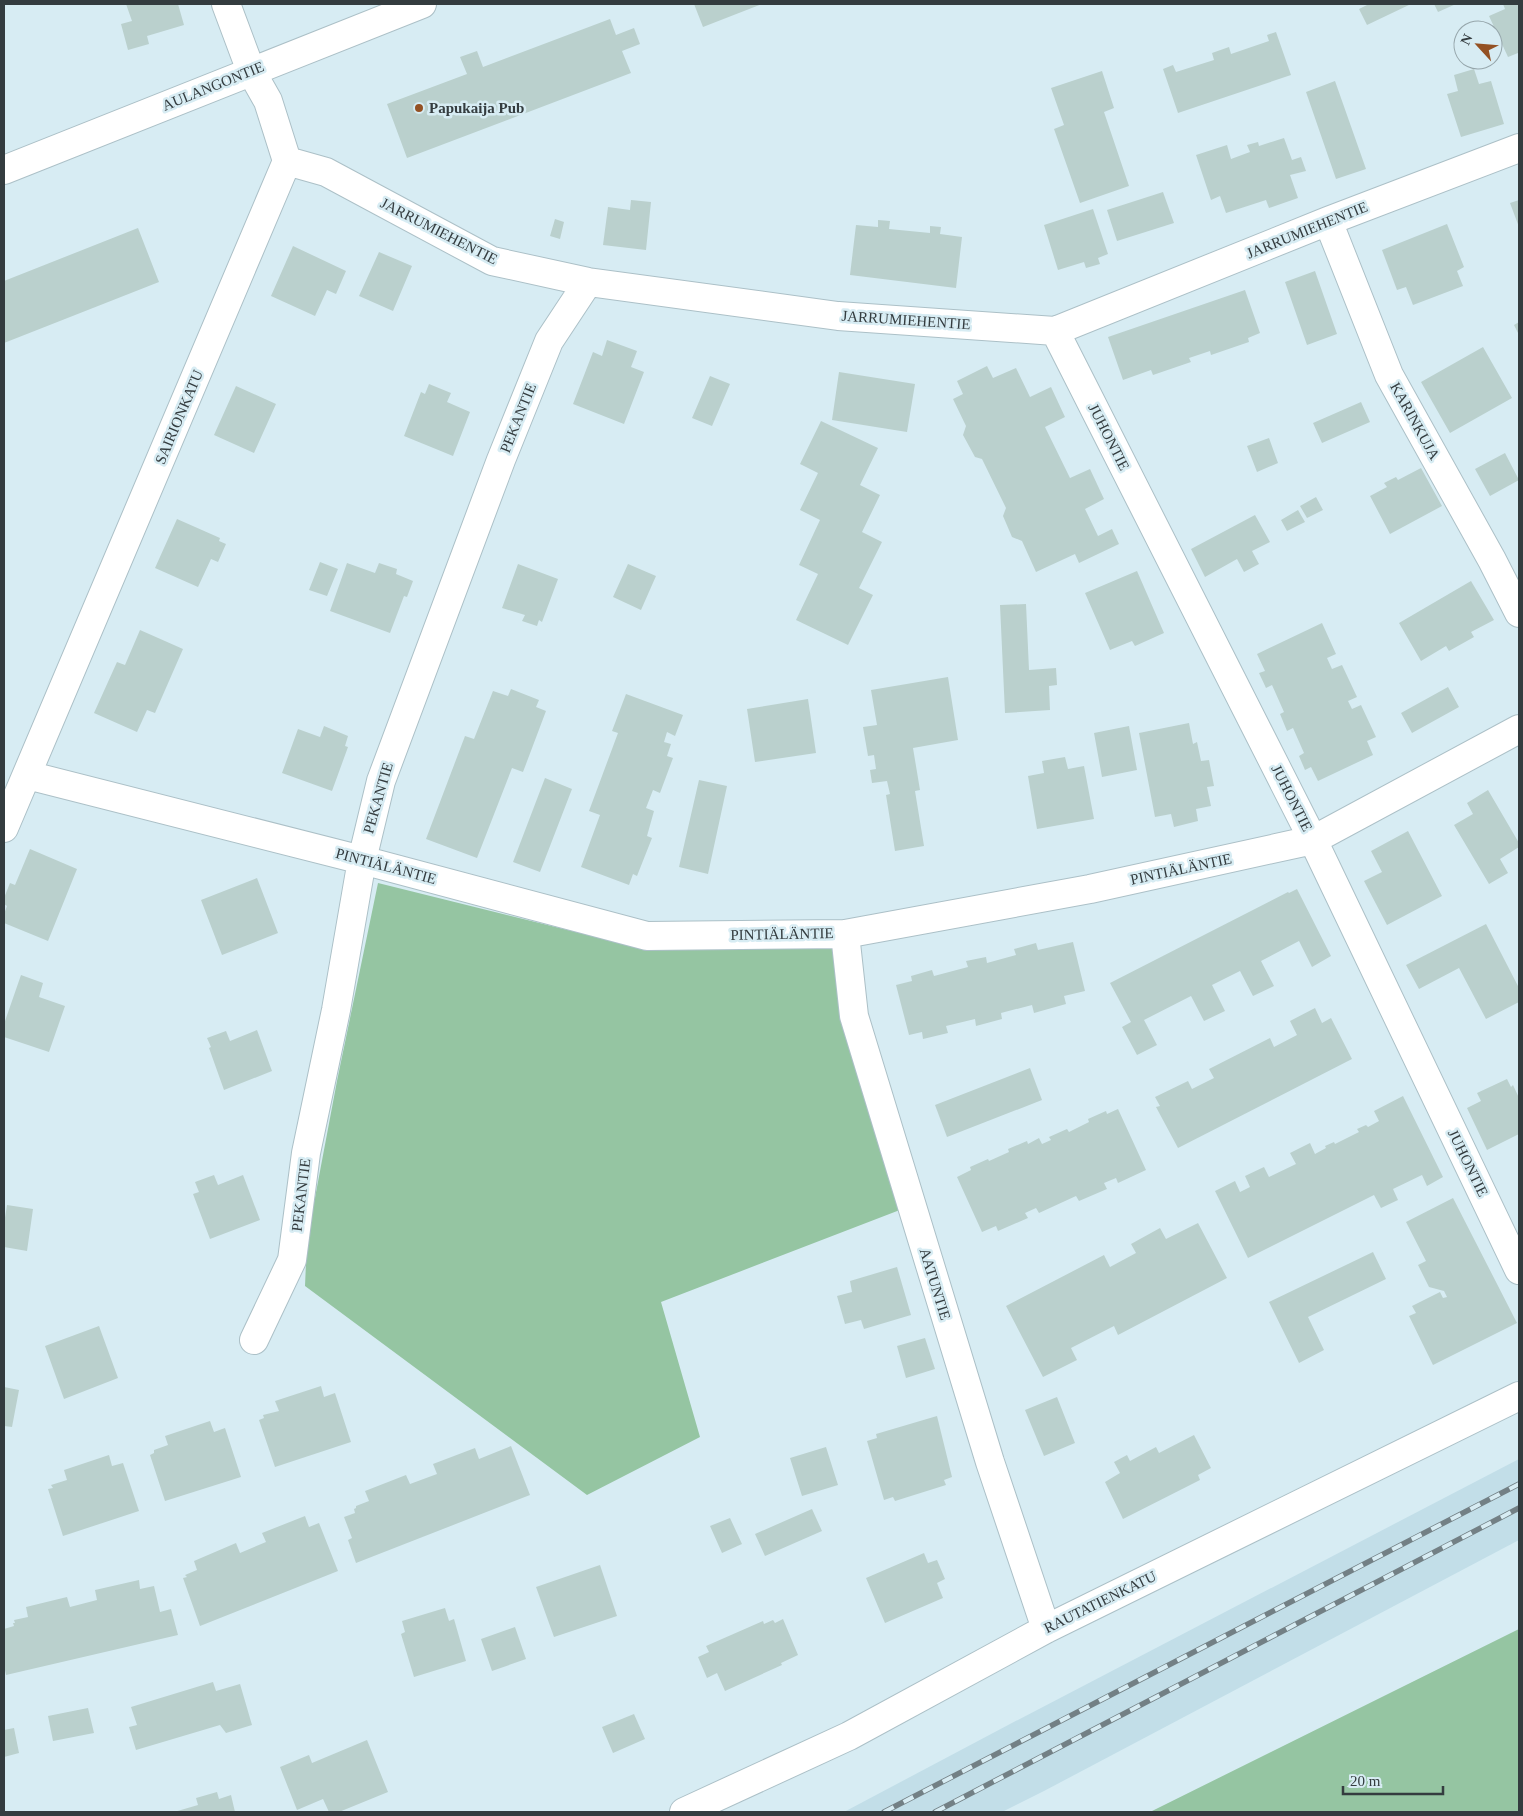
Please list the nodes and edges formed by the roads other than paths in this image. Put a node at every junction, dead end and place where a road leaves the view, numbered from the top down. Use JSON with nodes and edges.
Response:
{"nodes":[{"id":1,"x":226,"y":4,"type":"edge"},
{"id":2,"x":422,"y":4,"type":"edge"},
{"id":3,"x":251,"y":71,"type":"junction"},
{"id":4,"x":1519,"y":148,"type":"edge"},
{"id":5,"x":287,"y":161,"type":"junction"},
{"id":6,"x":4,"y":170,"type":"edge"},
{"id":7,"x":1328,"y":222,"type":"junction"},
{"id":8,"x":588,"y":282,"type":"junction"},
{"id":9,"x":1055,"y":331,"type":"junction"},
{"id":10,"x":1519,"y":613,"type":"edge"},
{"id":11,"x":1519,"y":729,"type":"edge"},
{"id":12,"x":28,"y":775,"type":"junction"},
{"id":13,"x":4,"y":828,"type":"edge"},
{"id":14,"x":1313,"y":840,"type":"junction"},
{"id":15,"x":362,"y":860,"type":"junction"},
{"id":16,"x":845,"y":934,"type":"junction"},
{"id":17,"x":1519,"y":1270,"type":"edge"},
{"id":18,"x":254,"y":1340,"type":"dead end"},
{"id":19,"x":1519,"y":1396,"type":"edge"},
{"id":20,"x":1046,"y":1629,"type":"junction"},
{"id":21,"x":684,"y":1812,"type":"edge"}],
"edges":[{"from":1,"to":3,"type":"street"},
{"from":2,"to":3,"type":"street","name":"AULANGONTIE"},
{"from":3,"to":5,"type":"street"},
{"from":3,"to":6,"type":"street","name":"AULANGONTIE"},
{"from":4,"to":7,"type":"street","name":"JARRUMIEHENTIE"},
{"from":5,"to":8,"type":"street","name":"JARRUMIEHENTIE"},
{"from":5,"to":12,"type":"street","name":"SAIRIONKATU"},
{"from":7,"to":9,"type":"street","name":"JARRUMIEHENTIE"},
{"from":7,"to":10,"type":"street","name":"KARINKUJA"},
{"from":8,"to":9,"type":"street","name":"JARRUMIEHENTIE"},
{"from":8,"to":15,"type":"street","name":"PEKANTIE"},
{"from":9,"to":14,"type":"street","name":"JUHONTIE"},
{"from":11,"to":14,"type":"street","name":"PINTIÄLÄNTIE"},
{"from":12,"to":13,"type":"street","name":"SAIRIONKATU"},
{"from":12,"to":15,"type":"street","name":"PINTIÄLÄNTIE"},
{"from":14,"to":16,"type":"street","name":"PINTIÄLÄNTIE"},
{"from":14,"to":17,"type":"street","name":"JUHONTIE"},
{"from":15,"to":16,"type":"street","name":"PINTIÄLÄNTIE"},
{"from":15,"to":18,"type":"street","name":"PEKANTIE"},
{"from":16,"to":20,"type":"street","name":"AATUNTIE"},
{"from":19,"to":20,"type":"street","name":"RAUTATIENKATU"},
{"from":20,"to":21,"type":"street","name":"RAUTATIENKATU"}]}
